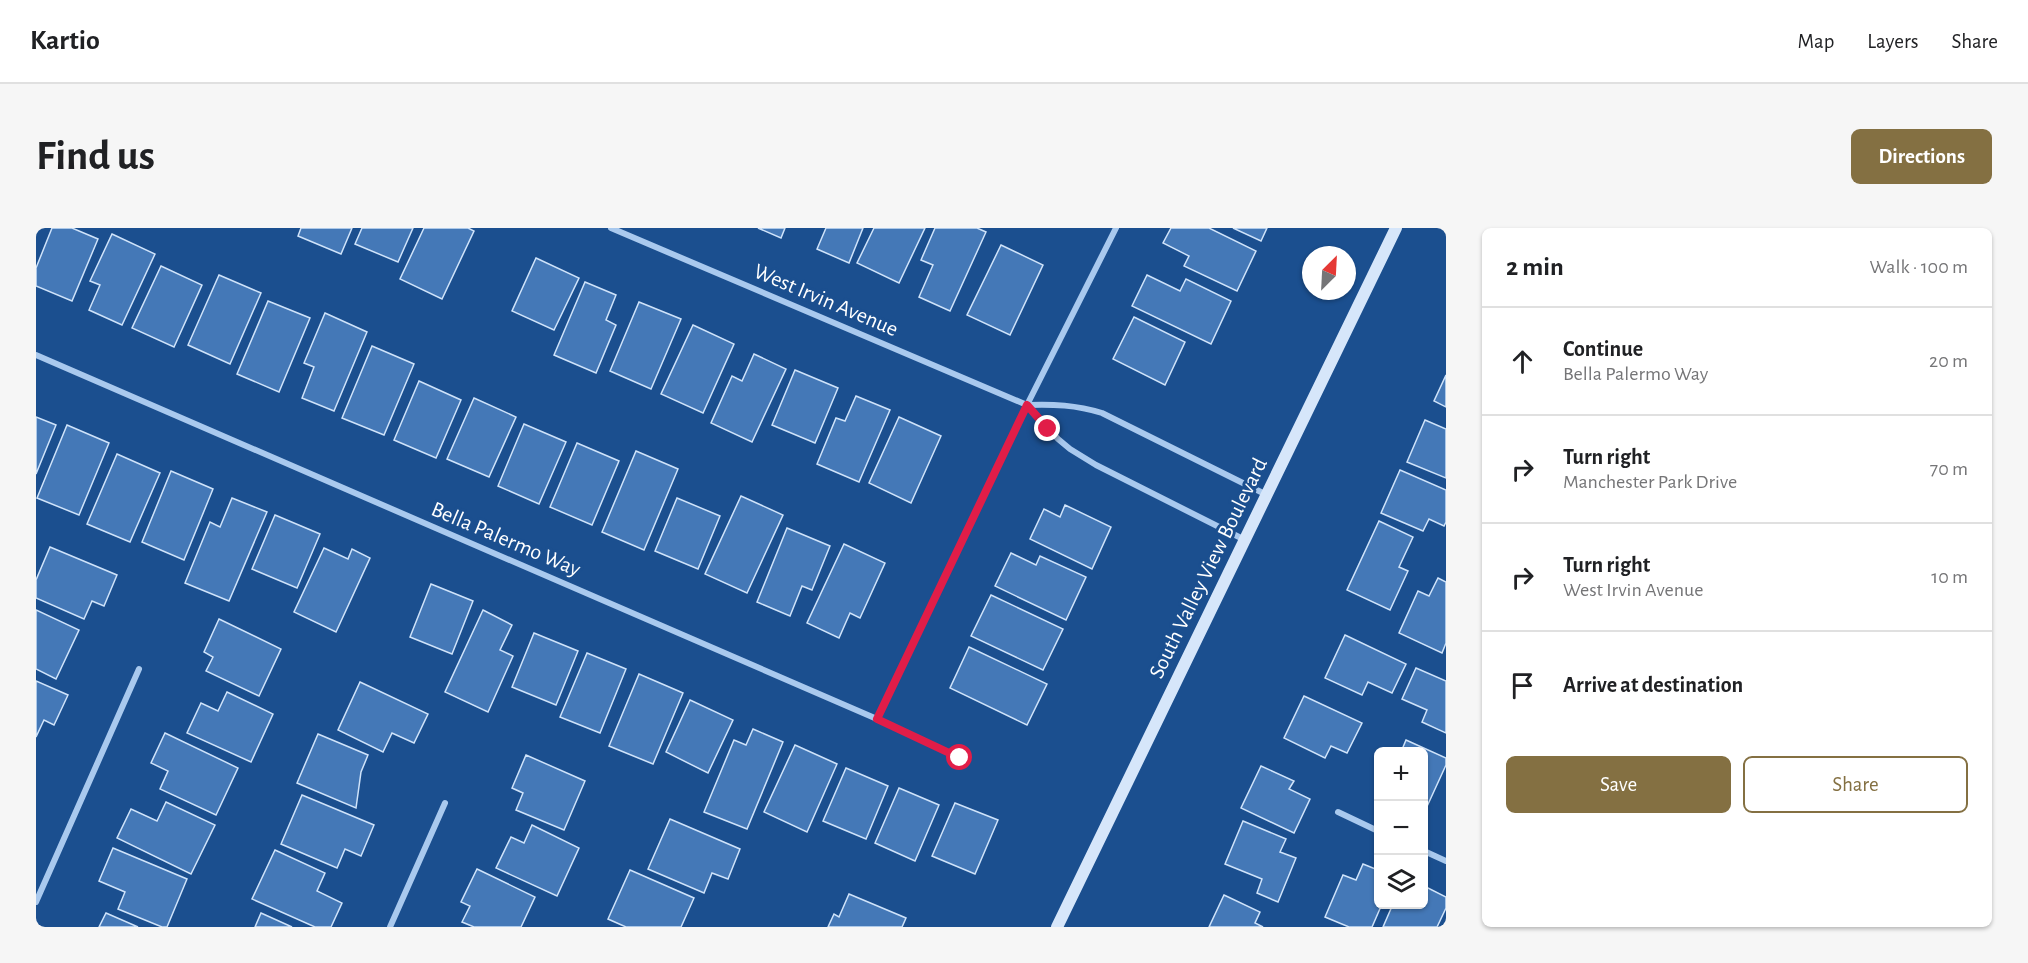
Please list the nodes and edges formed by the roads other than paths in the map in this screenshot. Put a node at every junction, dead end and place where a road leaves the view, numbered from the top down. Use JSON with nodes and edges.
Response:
{"nodes":[{"id":1,"x":611,"y":228,"type":"edge"},
{"id":2,"x":1116,"y":228,"type":"edge"},
{"id":3,"x":1396,"y":228,"type":"edge"},
{"id":4,"x":36,"y":355,"type":"edge"},
{"id":5,"x":1027,"y":405,"type":"junction"},
{"id":6,"x":1267,"y":495,"type":"junction"},
{"id":7,"x":1245,"y":540,"type":"junction"},
{"id":8,"x":139,"y":669,"type":"dead end"},
{"id":9,"x":877,"y":719,"type":"junction"},
{"id":10,"x":960,"y":758,"type":"dead end"},
{"id":11,"x":445,"y":803,"type":"dead end"},
{"id":12,"x":1338,"y":812,"type":"dead end"},
{"id":13,"x":1374,"y":829,"type":"edge"},
{"id":14,"x":1428,"y":853,"type":"edge"},
{"id":15,"x":1446,"y":861,"type":"edge"},
{"id":16,"x":36,"y":902,"type":"edge"},
{"id":17,"x":390,"y":927,"type":"edge"},
{"id":18,"x":1057,"y":927,"type":"edge"}],
"edges":[{"from":1,"to":5,"type":"street","name":"West Irvin Avenue"},
{"from":2,"to":5,"type":"street"},
{"from":3,"to":6,"type":"main road","name":"South Valley View Boulevard"},
{"from":4,"to":9,"type":"street","name":"Bella Palermo Way"},
{"from":5,"to":6,"type":"street","name":"West Irvin Avenue"},
{"from":5,"to":7,"type":"street","name":"West Irvin Avenue"},
{"from":5,"to":9,"type":"street"},
{"from":6,"to":7,"type":"main road","name":"South Valley View Boulevard"},
{"from":7,"to":18,"type":"main road","name":"South Valley View Boulevard"},
{"from":8,"to":16,"type":"street"},
{"from":9,"to":10,"type":"street","name":"Bella Palermo Way"},
{"from":11,"to":17,"type":"street"},
{"from":12,"to":13,"type":"street"},
{"from":14,"to":15,"type":"street"}]}
